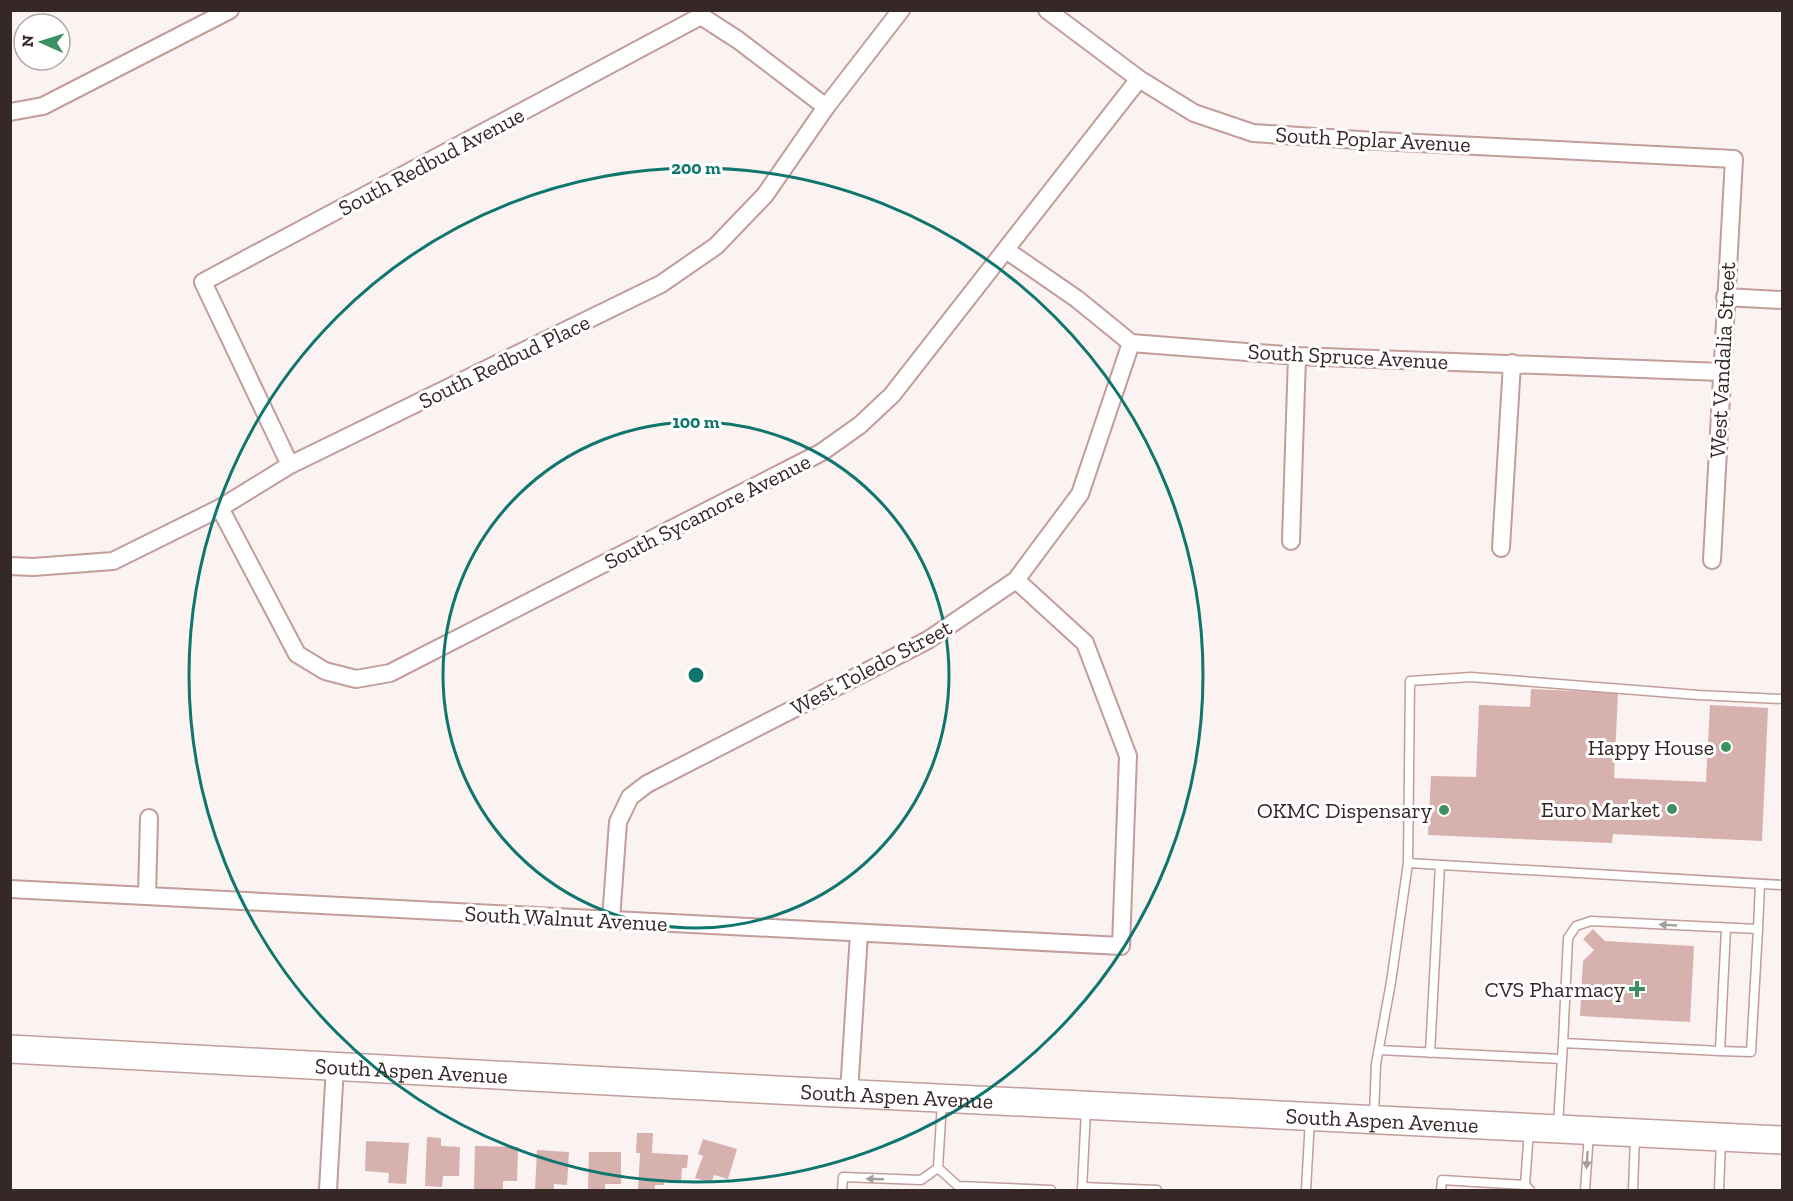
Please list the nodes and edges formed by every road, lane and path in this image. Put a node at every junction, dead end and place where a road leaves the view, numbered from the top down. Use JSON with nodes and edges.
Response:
{"nodes":[{"id":1,"x":230,"y":10,"type":"edge"},
{"id":2,"x":901,"y":10,"type":"edge"},
{"id":3,"x":1047,"y":10,"type":"edge"},
{"id":4,"x":1138,"y":79,"type":"junction"},
{"id":5,"x":826,"y":108,"type":"junction"},
{"id":6,"x":10,"y":112,"type":"edge"},
{"id":7,"x":1734,"y":159,"type":"joint"},
{"id":8,"x":1006,"y":250,"type":"junction"},
{"id":9,"x":1725,"y":297,"type":"junction"},
{"id":10,"x":1782,"y":300,"type":"edge"},
{"id":11,"x":1131,"y":343,"type":"junction"},
{"id":12,"x":1297,"y":356,"type":"junction"},
{"id":13,"x":1512,"y":363,"type":"junction"},
{"id":14,"x":1721,"y":372,"type":"junction"},
{"id":15,"x":290,"y":465,"type":"junction"},
{"id":16,"x":220,"y":508,"type":"junction"},
{"id":17,"x":1291,"y":541,"type":"dead end"},
{"id":18,"x":1501,"y":548,"type":"dead end"},
{"id":19,"x":1712,"y":560,"type":"dead end"},
{"id":20,"x":10,"y":566,"type":"edge"},
{"id":21,"x":1016,"y":580,"type":"junction"},
{"id":22,"x":1782,"y":699,"type":"edge"},
{"id":23,"x":149,"y":818,"type":"dead end"},
{"id":24,"x":1408,"y":862,"type":"junction"},
{"id":25,"x":1440,"y":865,"type":"junction"},
{"id":26,"x":1761,"y":884,"type":"junction"},
{"id":27,"x":1782,"y":885,"type":"edge"},
{"id":28,"x":10,"y":889,"type":"edge"},
{"id":29,"x":147,"y":896,"type":"junction"},
{"id":30,"x":611,"y":920,"type":"junction"},
{"id":31,"x":1726,"y":928,"type":"junction"},
{"id":32,"x":1758,"y":929,"type":"junction"},
{"id":33,"x":859,"y":933,"type":"junction"},
{"id":34,"x":1563,"y":1043,"type":"junction"},
{"id":35,"x":10,"y":1049,"type":"edge"},
{"id":36,"x":1379,"y":1050,"type":"junction"},
{"id":37,"x":1720,"y":1052,"type":"junction"},
{"id":38,"x":1430,"y":1053,"type":"junction"},
{"id":39,"x":1562,"y":1059,"type":"junction"},
{"id":40,"x":336,"y":1066,"type":"junction"},
{"id":41,"x":849,"y":1093,"type":"junction"},
{"id":42,"x":942,"y":1098,"type":"junction"},
{"id":43,"x":1087,"y":1105,"type":"junction"},
{"id":44,"x":1310,"y":1115,"type":"junction"},
{"id":45,"x":1374,"y":1119,"type":"junction"},
{"id":46,"x":1529,"y":1126,"type":"junction"},
{"id":47,"x":1558,"y":1128,"type":"junction"},
{"id":48,"x":1589,"y":1130,"type":"junction"},
{"id":49,"x":1636,"y":1132,"type":"junction"},
{"id":50,"x":1721,"y":1136,"type":"junction"},
{"id":51,"x":1782,"y":1140,"type":"edge"},
{"id":52,"x":938,"y":1168,"type":"junction"},
{"id":53,"x":1487,"y":1187,"type":"edge"},
{"id":54,"x":1527,"y":1188,"type":"edge"},
{"id":55,"x":1082,"y":1189,"type":"edge"},
{"id":56,"x":1051,"y":1190,"type":"edge"},
{"id":57,"x":328,"y":1191,"type":"edge"},
{"id":58,"x":842,"y":1191,"type":"edge"},
{"id":59,"x":1157,"y":1191,"type":"edge"},
{"id":60,"x":1306,"y":1191,"type":"edge"},
{"id":61,"x":1441,"y":1191,"type":"edge"},
{"id":62,"x":1585,"y":1191,"type":"edge"},
{"id":63,"x":1633,"y":1191,"type":"edge"},
{"id":64,"x":1719,"y":1191,"type":"edge"}],
"edges":[{"from":1,"to":6,"type":"street"},
{"from":2,"to":5,"type":"street","name":"South Redbud Place"},
{"from":3,"to":4,"type":"street","name":"South Poplar Avenue"},
{"from":4,"to":7,"type":"street","name":"South Poplar Avenue"},
{"from":4,"to":8,"type":"street","name":"South Sycamore Avenue"},
{"from":5,"to":15,"type":"street","name":"South Redbud Place"},
{"from":5,"to":15,"type":"street","name":"South Redbud Avenue"},
{"from":7,"to":9,"type":"street","name":"West Vandalia Street"},
{"from":8,"to":11,"type":"street"},
{"from":8,"to":16,"type":"street","name":"South Sycamore Avenue"},
{"from":9,"to":10,"type":"street"},
{"from":9,"to":14,"type":"street","name":"West Vandalia Street"},
{"from":11,"to":12,"type":"street","name":"South Spruce Avenue"},
{"from":11,"to":21,"type":"street","name":"West Toledo Street"},
{"from":12,"to":13,"type":"street","name":"South Spruce Avenue"},
{"from":12,"to":17,"type":"street"},
{"from":13,"to":14,"type":"street","name":"South Spruce Avenue"},
{"from":13,"to":18,"type":"street"},
{"from":14,"to":19,"type":"street","name":"West Vandalia Street"},
{"from":15,"to":16,"type":"street","name":"South Redbud Place"},
{"from":16,"to":20,"type":"street","name":"South Redbud Place"},
{"from":21,"to":30,"type":"street","name":"West Toledo Street"},
{"from":21,"to":33,"type":"street","name":"South Walnut Avenue"},
{"from":22,"to":24,"type":"lane"},
{"from":23,"to":29,"type":"street"},
{"from":24,"to":25,"type":"lane"},
{"from":24,"to":36,"type":"lane"},
{"from":25,"to":26,"type":"lane"},
{"from":25,"to":38,"type":"lane"},
{"from":26,"to":27,"type":"lane"},
{"from":26,"to":32,"type":"lane"},
{"from":28,"to":29,"type":"street","name":"South Walnut Avenue"},
{"from":29,"to":30,"type":"street","name":"South Walnut Avenue"},
{"from":30,"to":33,"type":"street","name":"South Walnut Avenue"},
{"from":31,"to":32,"type":"lane"},
{"from":31,"to":34,"type":"lane","one_way":true},
{"from":31,"to":37,"type":"lane"},
{"from":32,"to":37,"type":"lane"},
{"from":33,"to":41,"type":"street"},
{"from":34,"to":37,"type":"lane"},
{"from":34,"to":39,"type":"lane"},
{"from":35,"to":40,"type":"main road","name":"South Aspen Avenue"},
{"from":36,"to":38,"type":"lane"},
{"from":36,"to":45,"type":"lane"},
{"from":38,"to":39,"type":"lane"},
{"from":39,"to":47,"type":"lane"},
{"from":40,"to":41,"type":"main road","name":"South Aspen Avenue"},
{"from":40,"to":57,"type":"street"},
{"from":41,"to":42,"type":"main road","name":"South Aspen Avenue"},
{"from":42,"to":43,"type":"main road","name":"South Aspen Avenue"},
{"from":42,"to":52,"type":"lane"},
{"from":43,"to":44,"type":"main road","name":"South Aspen Avenue"},
{"from":43,"to":55,"type":"lane"},
{"from":44,"to":45,"type":"main road","name":"South Aspen Avenue"},
{"from":44,"to":60,"type":"lane"},
{"from":45,"to":46,"type":"main road","name":"South Aspen Avenue"},
{"from":46,"to":47,"type":"main road","name":"South Aspen Avenue"},
{"from":46,"to":54,"type":"lane"},
{"from":47,"to":48,"type":"main road","name":"South Aspen Avenue"},
{"from":48,"to":49,"type":"main road","name":"South Aspen Avenue"},
{"from":48,"to":62,"type":"lane","one_way":true},
{"from":49,"to":50,"type":"main road","name":"South Aspen Avenue"},
{"from":49,"to":63,"type":"lane"},
{"from":50,"to":51,"type":"main road","name":"South Aspen Avenue"},
{"from":50,"to":64,"type":"lane"},
{"from":52,"to":56,"type":"lane"},
{"from":52,"to":58,"type":"lane","one_way":true},
{"from":53,"to":54,"type":"lane"},
{"from":53,"to":61,"type":"lane"},
{"from":55,"to":59,"type":"lane"}]}
